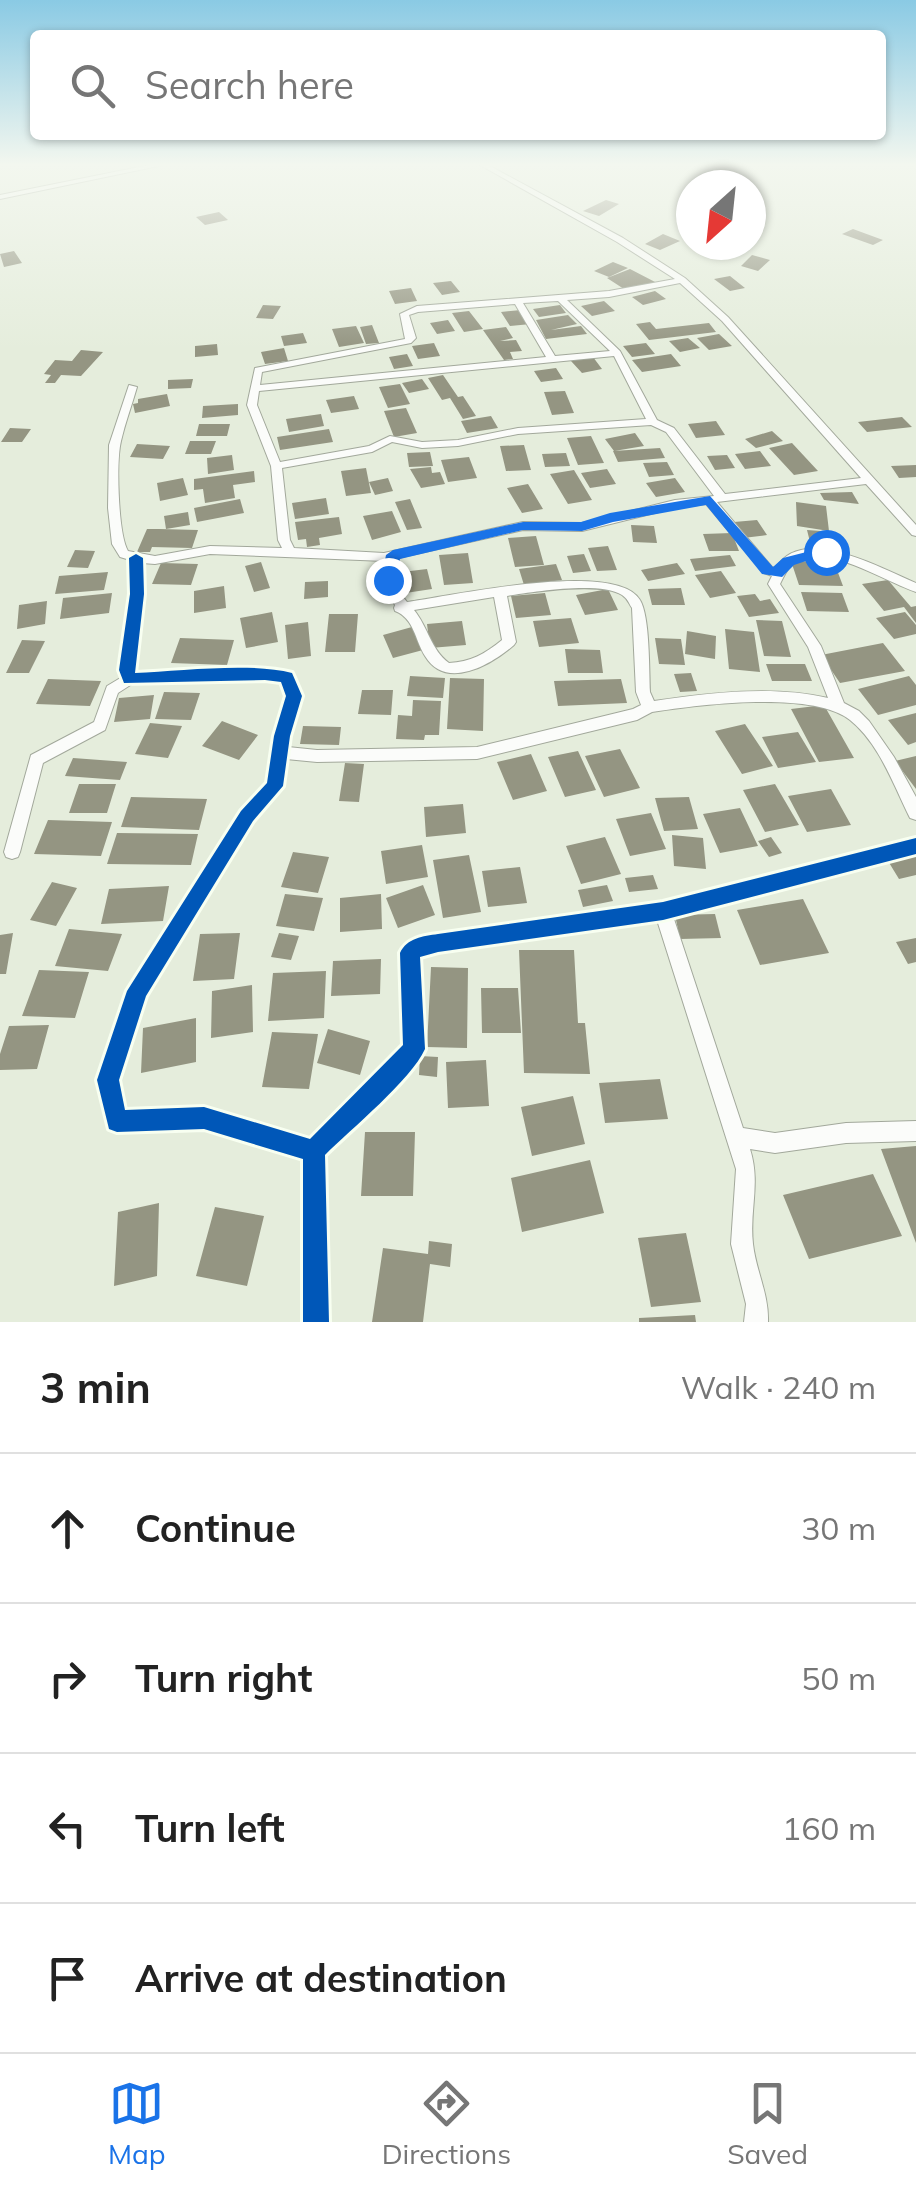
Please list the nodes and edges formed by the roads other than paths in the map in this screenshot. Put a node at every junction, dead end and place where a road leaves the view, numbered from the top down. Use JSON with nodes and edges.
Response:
{"nodes":[{"id":1,"x":596,"y":227,"type":"edge"},
{"id":2,"x":682,"y":280,"type":"junction"},
{"id":3,"x":560,"y":298,"type":"junction"},
{"id":4,"x":518,"y":300,"type":"junction"},
{"id":5,"x":617,"y":353,"type":"junction"},
{"id":6,"x":552,"y":358,"type":"junction"},
{"id":7,"x":132,"y":387,"type":"dead end"},
{"id":8,"x":254,"y":389,"type":"junction"},
{"id":9,"x":653,"y":422,"type":"junction"},
{"id":10,"x":276,"y":466,"type":"junction"},
{"id":11,"x":868,"y":480,"type":"junction"},
{"id":12,"x":716,"y":500,"type":"junction"},
{"id":13,"x":916,"y":532,"type":"edge"},
{"id":14,"x":290,"y":553,"type":"junction"},
{"id":15,"x":393,"y":555,"type":"junction"},
{"id":16,"x":136,"y":558,"type":"junction"},
{"id":17,"x":776,"y":573,"type":"junction"},
{"id":18,"x":916,"y":588,"type":"edge"},
{"id":19,"x":500,"y":594,"type":"junction"},
{"id":20,"x":400,"y":608,"type":"junction"},
{"id":21,"x":130,"y":679,"type":"junction"},
{"id":22,"x":838,"y":706,"type":"junction"},
{"id":23,"x":649,"y":707,"type":"junction"},
{"id":24,"x":280,"y":752,"type":"junction"},
{"id":25,"x":916,"y":813,"type":"edge"},
{"id":26,"x":916,"y":846,"type":"edge"},
{"id":27,"x":12,"y":852,"type":"dead end"},
{"id":28,"x":663,"y":911,"type":"junction"},
{"id":29,"x":916,"y":1131,"type":"edge"},
{"id":30,"x":736,"y":1137,"type":"junction"},
{"id":31,"x":314,"y":1151,"type":"junction"},
{"id":32,"x":316,"y":1322,"type":"edge"},
{"id":33,"x":756,"y":1322,"type":"edge"}],
"edges":[{"from":1,"to":2,"type":"street"},
{"from":2,"to":3,"type":"street"},
{"from":2,"to":11,"type":"street"},
{"from":3,"to":4,"type":"street"},
{"from":3,"to":5,"type":"street"},
{"from":4,"to":6,"type":"street"},
{"from":4,"to":8,"type":"street"},
{"from":5,"to":6,"type":"street"},
{"from":5,"to":9,"type":"street"},
{"from":6,"to":8,"type":"street"},
{"from":7,"to":16,"type":"street"},
{"from":8,"to":10,"type":"street"},
{"from":9,"to":10,"type":"street"},
{"from":9,"to":12,"type":"street"},
{"from":10,"to":14,"type":"street"},
{"from":11,"to":12,"type":"street"},
{"from":11,"to":13,"type":"street"},
{"from":12,"to":15,"type":"street"},
{"from":12,"to":17,"type":"street"},
{"from":14,"to":15,"type":"street"},
{"from":14,"to":16,"type":"street"},
{"from":15,"to":20,"type":"street"},
{"from":16,"to":21,"type":"street"},
{"from":17,"to":18,"type":"street"},
{"from":17,"to":22,"type":"street"},
{"from":19,"to":20,"type":"street"},
{"from":19,"to":20,"type":"street"},
{"from":19,"to":23,"type":"street"},
{"from":21,"to":24,"type":"street"},
{"from":21,"to":27,"type":"street"},
{"from":22,"to":23,"type":"street"},
{"from":22,"to":25,"type":"street"},
{"from":23,"to":24,"type":"street"},
{"from":24,"to":31,"type":"street"},
{"from":26,"to":28,"type":"street"},
{"from":28,"to":30,"type":"street"},
{"from":28,"to":31,"type":"street"},
{"from":29,"to":30,"type":"street"},
{"from":30,"to":33,"type":"street"},
{"from":31,"to":32,"type":"street"}]}
